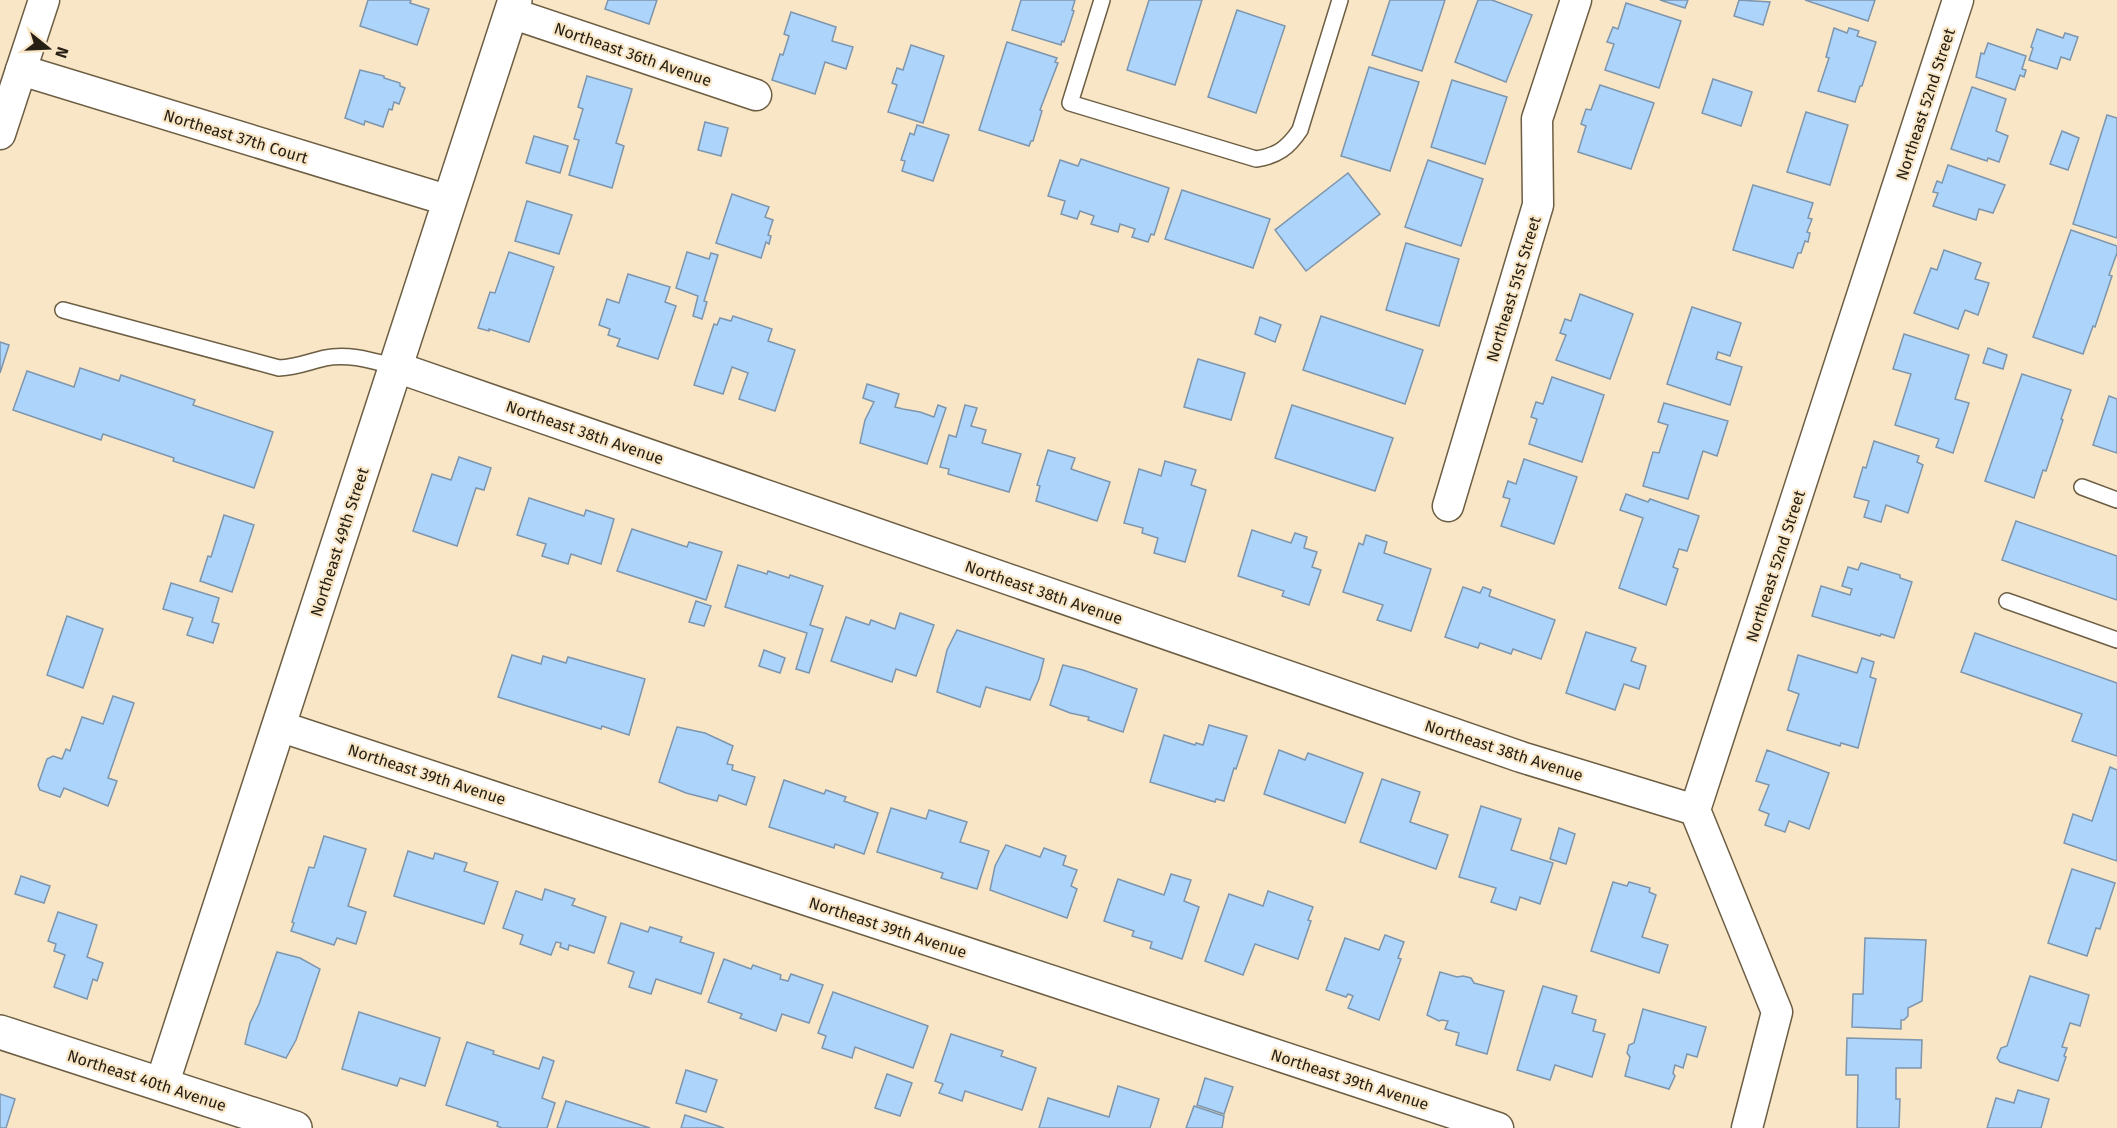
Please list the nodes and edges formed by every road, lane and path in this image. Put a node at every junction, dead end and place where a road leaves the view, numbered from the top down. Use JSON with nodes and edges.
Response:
{"nodes":[{"id":1,"x":44,"y":0,"type":"edge"},
{"id":2,"x":1102,"y":0,"type":"edge"},
{"id":3,"x":1340,"y":0,"type":"edge"},
{"id":4,"x":1576,"y":0,"type":"edge"},
{"id":5,"x":1958,"y":0,"type":"edge"},
{"id":6,"x":513,"y":6,"type":"edge"},
{"id":7,"x":21,"y":70,"type":"junction"},
{"id":8,"x":756,"y":95,"type":"dead end"},
{"id":9,"x":0,"y":134,"type":"edge"},
{"id":10,"x":450,"y":201,"type":"junction"},
{"id":11,"x":63,"y":309,"type":"dead end"},
{"id":12,"x":396,"y":367,"type":"junction"},
{"id":13,"x":2082,"y":488,"type":"dead end"},
{"id":14,"x":2117,"y":500,"type":"edge"},
{"id":15,"x":1448,"y":506,"type":"dead end"},
{"id":16,"x":2007,"y":601,"type":"dead end"},
{"id":17,"x":2117,"y":640,"type":"edge"},
{"id":18,"x":279,"y":726,"type":"junction"},
{"id":19,"x":1695,"y":810,"type":"junction"},
{"id":20,"x":0,"y":1032,"type":"edge"},
{"id":21,"x":162,"y":1084,"type":"junction"},
{"id":22,"x":251,"y":1121,"type":"edge"},
{"id":23,"x":295,"y":1128,"type":"edge"},
{"id":24,"x":1498,"y":1128,"type":"edge"},
{"id":25,"x":1747,"y":1128,"type":"edge"}],
"edges":[{"from":1,"to":7,"type":"street"},
{"from":2,"to":3,"type":"lane"},
{"from":4,"to":15,"type":"street","name":"Northeast 51st Street"},
{"from":5,"to":19,"type":"street","name":"Northeast 52nd Street"},
{"from":6,"to":8,"type":"street","name":"Northeast 36th Avenue"},
{"from":6,"to":10,"type":"street","name":"Northeast 49th Street"},
{"from":7,"to":9,"type":"street"},
{"from":7,"to":10,"type":"street","name":"Northeast 37th Court"},
{"from":10,"to":12,"type":"street","name":"Northeast 49th Street"},
{"from":11,"to":12,"type":"lane"},
{"from":12,"to":18,"type":"street","name":"Northeast 49th Street"},
{"from":12,"to":19,"type":"street","name":"Northeast 38th Avenue"},
{"from":13,"to":14,"type":"lane"},
{"from":16,"to":17,"type":"lane"},
{"from":18,"to":21,"type":"street","name":"Northeast 49th Street"},
{"from":18,"to":24,"type":"street","name":"Northeast 39th Avenue"},
{"from":19,"to":25,"type":"street"},
{"from":20,"to":21,"type":"street","name":"Northeast 40th Avenue"},
{"from":21,"to":22,"type":"street","name":"Northeast 40th Avenue"},
{"from":22,"to":23,"type":"street","name":"Northeast 40th Avenue"}]}
